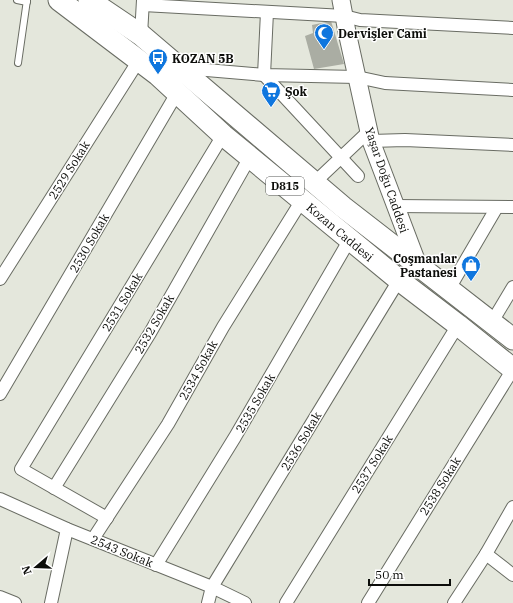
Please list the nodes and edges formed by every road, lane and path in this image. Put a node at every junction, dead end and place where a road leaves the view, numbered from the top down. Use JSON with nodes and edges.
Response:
{"nodes":[{"id":1,"x":17,"y":0,"type":"edge"},
{"id":2,"x":59,"y":0,"type":"edge"},
{"id":3,"x":89,"y":0,"type":"edge"},
{"id":4,"x":27,"y":1,"type":"edge"},
{"id":5,"x":143,"y":2,"type":"edge"},
{"id":6,"x":343,"y":8,"type":"edge"},
{"id":7,"x":267,"y":12,"type":"junction"},
{"id":8,"x":513,"y":28,"type":"edge"},
{"id":9,"x":141,"y":35,"type":"junction"},
{"id":10,"x":138,"y":60,"type":"junction"},
{"id":11,"x":18,"y":63,"type":"dead end"},
{"id":12,"x":180,"y":68,"type":"junction"},
{"id":13,"x":264,"y":74,"type":"junction"},
{"id":14,"x":357,"y":77,"type":"junction"},
{"id":15,"x":513,"y":90,"type":"edge"},
{"id":16,"x":177,"y":93,"type":"junction"},
{"id":17,"x":223,"y":135,"type":"junction"},
{"id":18,"x":370,"y":136,"type":"junction"},
{"id":19,"x":513,"y":145,"type":"edge"},
{"id":20,"x":250,"y":157,"type":"junction"},
{"id":21,"x":341,"y":158,"type":"junction"},
{"id":22,"x":358,"y":176,"type":"dead end"},
{"id":23,"x":314,"y":183,"type":"junction"},
{"id":24,"x":302,"y":200,"type":"junction"},
{"id":25,"x":395,"y":206,"type":"junction"},
{"id":26,"x":496,"y":207,"type":"junction"},
{"id":27,"x":513,"y":207,"type":"edge"},
{"id":28,"x":350,"y":239,"type":"junction"},
{"id":29,"x":412,"y":260,"type":"junction"},
{"id":30,"x":0,"y":279,"type":"edge"},
{"id":31,"x":398,"y":279,"type":"junction"},
{"id":32,"x":513,"y":287,"type":"edge"},
{"id":33,"x":449,"y":289,"type":"junction"},
{"id":34,"x":492,"y":322,"type":"junction"},
{"id":35,"x":458,"y":325,"type":"junction"},
{"id":36,"x":513,"y":339,"type":"edge"},
{"id":37,"x":513,"y":369,"type":"edge"},
{"id":38,"x":0,"y":394,"type":"edge"},
{"id":39,"x":54,"y":488,"type":"junction"},
{"id":40,"x":0,"y":499,"type":"edge"},
{"id":41,"x":513,"y":507,"type":"edge"},
{"id":42,"x":107,"y":518,"type":"junction"},
{"id":43,"x":67,"y":529,"type":"junction"},
{"id":44,"x":93,"y":539,"type":"junction"},
{"id":45,"x":486,"y":554,"type":"junction"},
{"id":46,"x":156,"y":565,"type":"junction"},
{"id":47,"x":513,"y":575,"type":"edge"},
{"id":48,"x":212,"y":587,"type":"junction"},
{"id":49,"x":0,"y":597,"type":"edge"},
{"id":50,"x":15,"y":603,"type":"edge"},
{"id":51,"x":51,"y":603,"type":"edge"},
{"id":52,"x":208,"y":603,"type":"edge"},
{"id":53,"x":245,"y":603,"type":"edge"},
{"id":54,"x":286,"y":603,"type":"edge"},
{"id":55,"x":368,"y":603,"type":"edge"},
{"id":56,"x":454,"y":603,"type":"edge"}],
"edges":[{"from":1,"to":4,"type":"lane"},
{"from":2,"to":10,"type":"highway","name":"Kozan Caddesi","number":"D815"},
{"from":3,"to":9,"type":"highway","name":"Kozan Caddesi","number":"D815"},
{"from":4,"to":11,"type":"lane"},
{"from":5,"to":7,"type":"street"},
{"from":5,"to":9,"type":"street"},
{"from":6,"to":7,"type":"street"},
{"from":6,"to":8,"type":"street"},
{"from":6,"to":14,"type":"main road","name":"Yaşar Doğu Caddesi"},
{"from":7,"to":13,"type":"street"},
{"from":9,"to":12,"type":"highway","name":"Kozan Caddesi","number":"D815"},
{"from":10,"to":16,"type":"highway","name":"Kozan Caddesi","number":"D815"},
{"from":10,"to":30,"type":"street","name":"2529 Sokak"},
{"from":12,"to":13,"type":"street"},
{"from":12,"to":23,"type":"highway","name":"Kozan Caddesi","number":"D815"},
{"from":13,"to":14,"type":"street"},
{"from":13,"to":21,"type":"street"},
{"from":14,"to":15,"type":"street"},
{"from":14,"to":18,"type":"main road","name":"Yaşar Doğu Caddesi"},
{"from":16,"to":17,"type":"highway","name":"Kozan Caddesi","number":"D815"},
{"from":16,"to":38,"type":"street","name":"2530 Sokak"},
{"from":17,"to":20,"type":"highway","name":"Kozan Caddesi","number":"D815"},
{"from":17,"to":39,"type":"street","name":"2531 Sokak"},
{"from":18,"to":19,"type":"street"},
{"from":18,"to":21,"type":"street"},
{"from":18,"to":25,"type":"main road","name":"Yaşar Doğu Caddesi"},
{"from":20,"to":24,"type":"highway","name":"Kozan Caddesi","number":"D815"},
{"from":20,"to":39,"type":"street","name":"2532 Sokak"},
{"from":21,"to":22,"type":"street"},
{"from":21,"to":23,"type":"street"},
{"from":23,"to":29,"type":"highway","name":"Kozan Caddesi","number":"D815"},
{"from":24,"to":28,"type":"highway","name":"Kozan Caddesi","number":"D815"},
{"from":24,"to":42,"type":"street","name":"2534 Sokak"},
{"from":25,"to":26,"type":"street"},
{"from":25,"to":29,"type":"main road","name":"Yaşar Doğu Caddesi"},
{"from":26,"to":27,"type":"street"},
{"from":26,"to":33,"type":"street"},
{"from":28,"to":31,"type":"highway","name":"Kozan Caddesi","number":"D815"},
{"from":28,"to":46,"type":"street","name":"2535 Sokak"},
{"from":29,"to":31,"type":"highway"},
{"from":29,"to":33,"type":"highway","name":"Kozan Caddesi","number":"D815"},
{"from":31,"to":35,"type":"highway","name":"Kozan Caddesi","number":"D815"},
{"from":31,"to":48,"type":"street","name":"2536 Sokak"},
{"from":32,"to":34,"type":"street"},
{"from":33,"to":34,"type":"highway","name":"Kozan Caddesi","number":"D815"},
{"from":34,"to":36,"type":"highway","name":"Kozan Caddesi","number":"D815"},
{"from":35,"to":37,"type":"highway","name":"Kozan Caddesi","number":"D815"},
{"from":35,"to":54,"type":"street","name":"2537 Sokak"},
{"from":37,"to":55,"type":"street","name":"2538 Sokak"},
{"from":39,"to":42,"type":"street"},
{"from":40,"to":43,"type":"street","name":"2543 Sokak"},
{"from":41,"to":45,"type":"street"},
{"from":42,"to":44,"type":"street","name":"2534 Sokak"},
{"from":43,"to":44,"type":"street","name":"2543 Sokak"},
{"from":43,"to":51,"type":"street"},
{"from":44,"to":46,"type":"street","name":"2543 Sokak"},
{"from":45,"to":47,"type":"street"},
{"from":45,"to":56,"type":"street"},
{"from":46,"to":48,"type":"street","name":"2543 Sokak"},
{"from":48,"to":52,"type":"street","name":"2536 Sokak"},
{"from":48,"to":53,"type":"street","name":"2543 Sokak"},
{"from":49,"to":50,"type":"street"}]}
